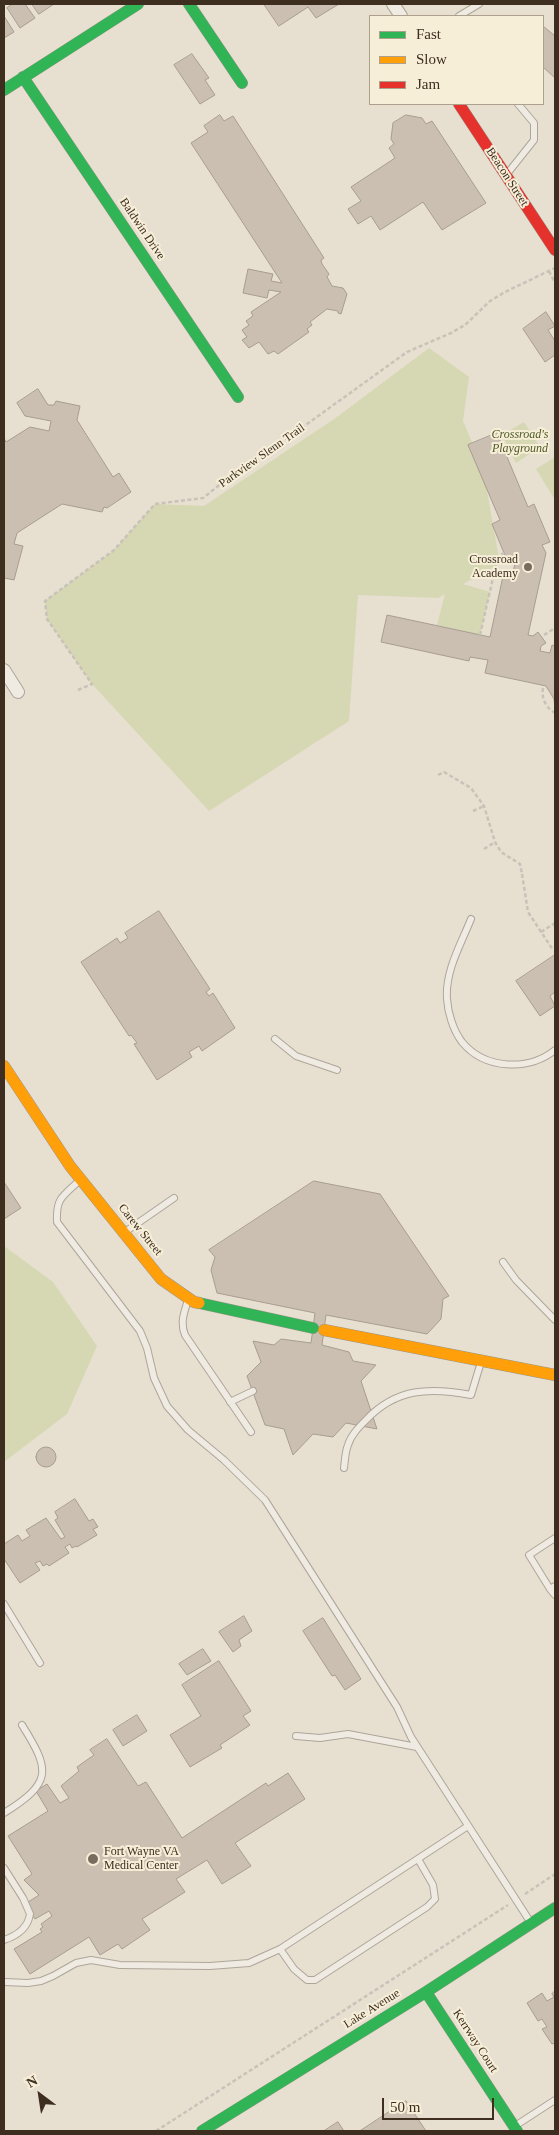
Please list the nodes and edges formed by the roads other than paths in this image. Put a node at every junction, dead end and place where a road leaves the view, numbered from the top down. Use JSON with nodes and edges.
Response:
{"nodes":[{"id":1,"x":138,"y":4,"type":"edge"},
{"id":2,"x":189,"y":4,"type":"edge"},
{"id":3,"x":393,"y":4,"type":"edge"},
{"id":4,"x":479,"y":4,"type":"edge"},
{"id":5,"x":400,"y":15,"type":"edge"},
{"id":6,"x":461,"y":15,"type":"edge"},
{"id":7,"x":23,"y":77,"type":"junction"},
{"id":8,"x":242,"y":83,"type":"dead end"},
{"id":9,"x":4,"y":90,"type":"edge"},
{"id":10,"x":460,"y":105,"type":"edge"},
{"id":11,"x":519,"y":105,"type":"edge"},
{"id":12,"x":506,"y":175,"type":"junction"},
{"id":13,"x":555,"y":250,"type":"edge"},
{"id":14,"x":238,"y":397,"type":"dead end"},
{"id":15,"x":4,"y":670,"type":"edge"},
{"id":16,"x":18,"y":692,"type":"dead end"},
{"id":17,"x":471,"y":919,"type":"dead end"},
{"id":18,"x":275,"y":1039,"type":"dead end"},
{"id":19,"x":555,"y":1050,"type":"edge"},
{"id":20,"x":4,"y":1066,"type":"edge"},
{"id":21,"x":337,"y":1070,"type":"dead end"},
{"id":22,"x":81,"y":1179,"type":"junction"},
{"id":23,"x":174,"y":1198,"type":"dead end"},
{"id":24,"x":124,"y":1232,"type":"junction"},
{"id":25,"x":503,"y":1262,"type":"dead end"},
{"id":26,"x":189,"y":1298,"type":"junction"},
{"id":27,"x":555,"y":1320,"type":"edge"},
{"id":28,"x":481,"y":1361,"type":"junction"},
{"id":29,"x":555,"y":1376,"type":"edge"},
{"id":30,"x":253,"y":1391,"type":"dead end"},
{"id":31,"x":230,"y":1402,"type":"junction"},
{"id":32,"x":251,"y":1432,"type":"dead end"},
{"id":33,"x":344,"y":1468,"type":"dead end"},
{"id":34,"x":555,"y":1538,"type":"edge"},
{"id":35,"x":553,"y":1588,"type":"edge"},
{"id":36,"x":555,"y":1595,"type":"edge"},
{"id":37,"x":4,"y":1604,"type":"edge"},
{"id":38,"x":40,"y":1663,"type":"dead end"},
{"id":39,"x":22,"y":1725,"type":"dead end"},
{"id":40,"x":296,"y":1736,"type":"dead end"},
{"id":41,"x":417,"y":1747,"type":"junction"},
{"id":42,"x":4,"y":1813,"type":"edge"},
{"id":43,"x":468,"y":1826,"type":"junction"},
{"id":44,"x":418,"y":1859,"type":"junction"},
{"id":45,"x":4,"y":1868,"type":"edge"},
{"id":46,"x":555,"y":1908,"type":"edge"},
{"id":47,"x":531,"y":1924,"type":"junction"},
{"id":48,"x":4,"y":1940,"type":"edge"},
{"id":49,"x":280,"y":1949,"type":"junction"},
{"id":50,"x":4,"y":1982,"type":"edge"},
{"id":51,"x":426,"y":1992,"type":"junction"},
{"id":52,"x":555,"y":2100,"type":"edge"},
{"id":53,"x":516,"y":2129,"type":"edge"},
{"id":54,"x":202,"y":2131,"type":"edge"}],
"edges":[{"from":1,"to":7,"type":"street"},
{"from":2,"to":8,"type":"street"},
{"from":3,"to":5,"type":"street"},
{"from":4,"to":6,"type":"lane"},
{"from":7,"to":9,"type":"street"},
{"from":7,"to":14,"type":"street","name":"Baldwin Drive"},
{"from":10,"to":12,"type":"street","name":"Beacon Street"},
{"from":11,"to":12,"type":"lane"},
{"from":12,"to":13,"type":"street","name":"Beacon Street"},
{"from":15,"to":16,"type":"street"},
{"from":17,"to":19,"type":"lane"},
{"from":18,"to":21,"type":"lane"},
{"from":20,"to":22,"type":"street","name":"Carew Street"},
{"from":22,"to":24,"type":"street","name":"Carew Street"},
{"from":22,"to":41,"type":"lane"},
{"from":23,"to":24,"type":"lane"},
{"from":24,"to":26,"type":"street","name":"Carew Street"},
{"from":25,"to":27,"type":"lane"},
{"from":26,"to":28,"type":"street","name":"Carew Street"},
{"from":26,"to":31,"type":"lane"},
{"from":28,"to":29,"type":"street","name":"Carew Street"},
{"from":28,"to":33,"type":"lane"},
{"from":30,"to":31,"type":"lane"},
{"from":31,"to":32,"type":"lane"},
{"from":34,"to":35,"type":"lane"},
{"from":35,"to":36,"type":"lane"},
{"from":37,"to":38,"type":"lane"},
{"from":39,"to":42,"type":"lane"},
{"from":40,"to":41,"type":"lane"},
{"from":41,"to":43,"type":"lane"},
{"from":43,"to":44,"type":"lane"},
{"from":43,"to":47,"type":"lane"},
{"from":44,"to":49,"type":"lane"},
{"from":44,"to":49,"type":"lane"},
{"from":45,"to":48,"type":"lane"},
{"from":46,"to":47,"type":"street","name":"Lake Avenue"},
{"from":47,"to":51,"type":"street","name":"Lake Avenue"},
{"from":49,"to":50,"type":"lane"},
{"from":51,"to":53,"type":"street","name":"Kerrway Court"},
{"from":51,"to":54,"type":"street","name":"Lake Avenue"},
{"from":52,"to":53,"type":"lane"}]}
